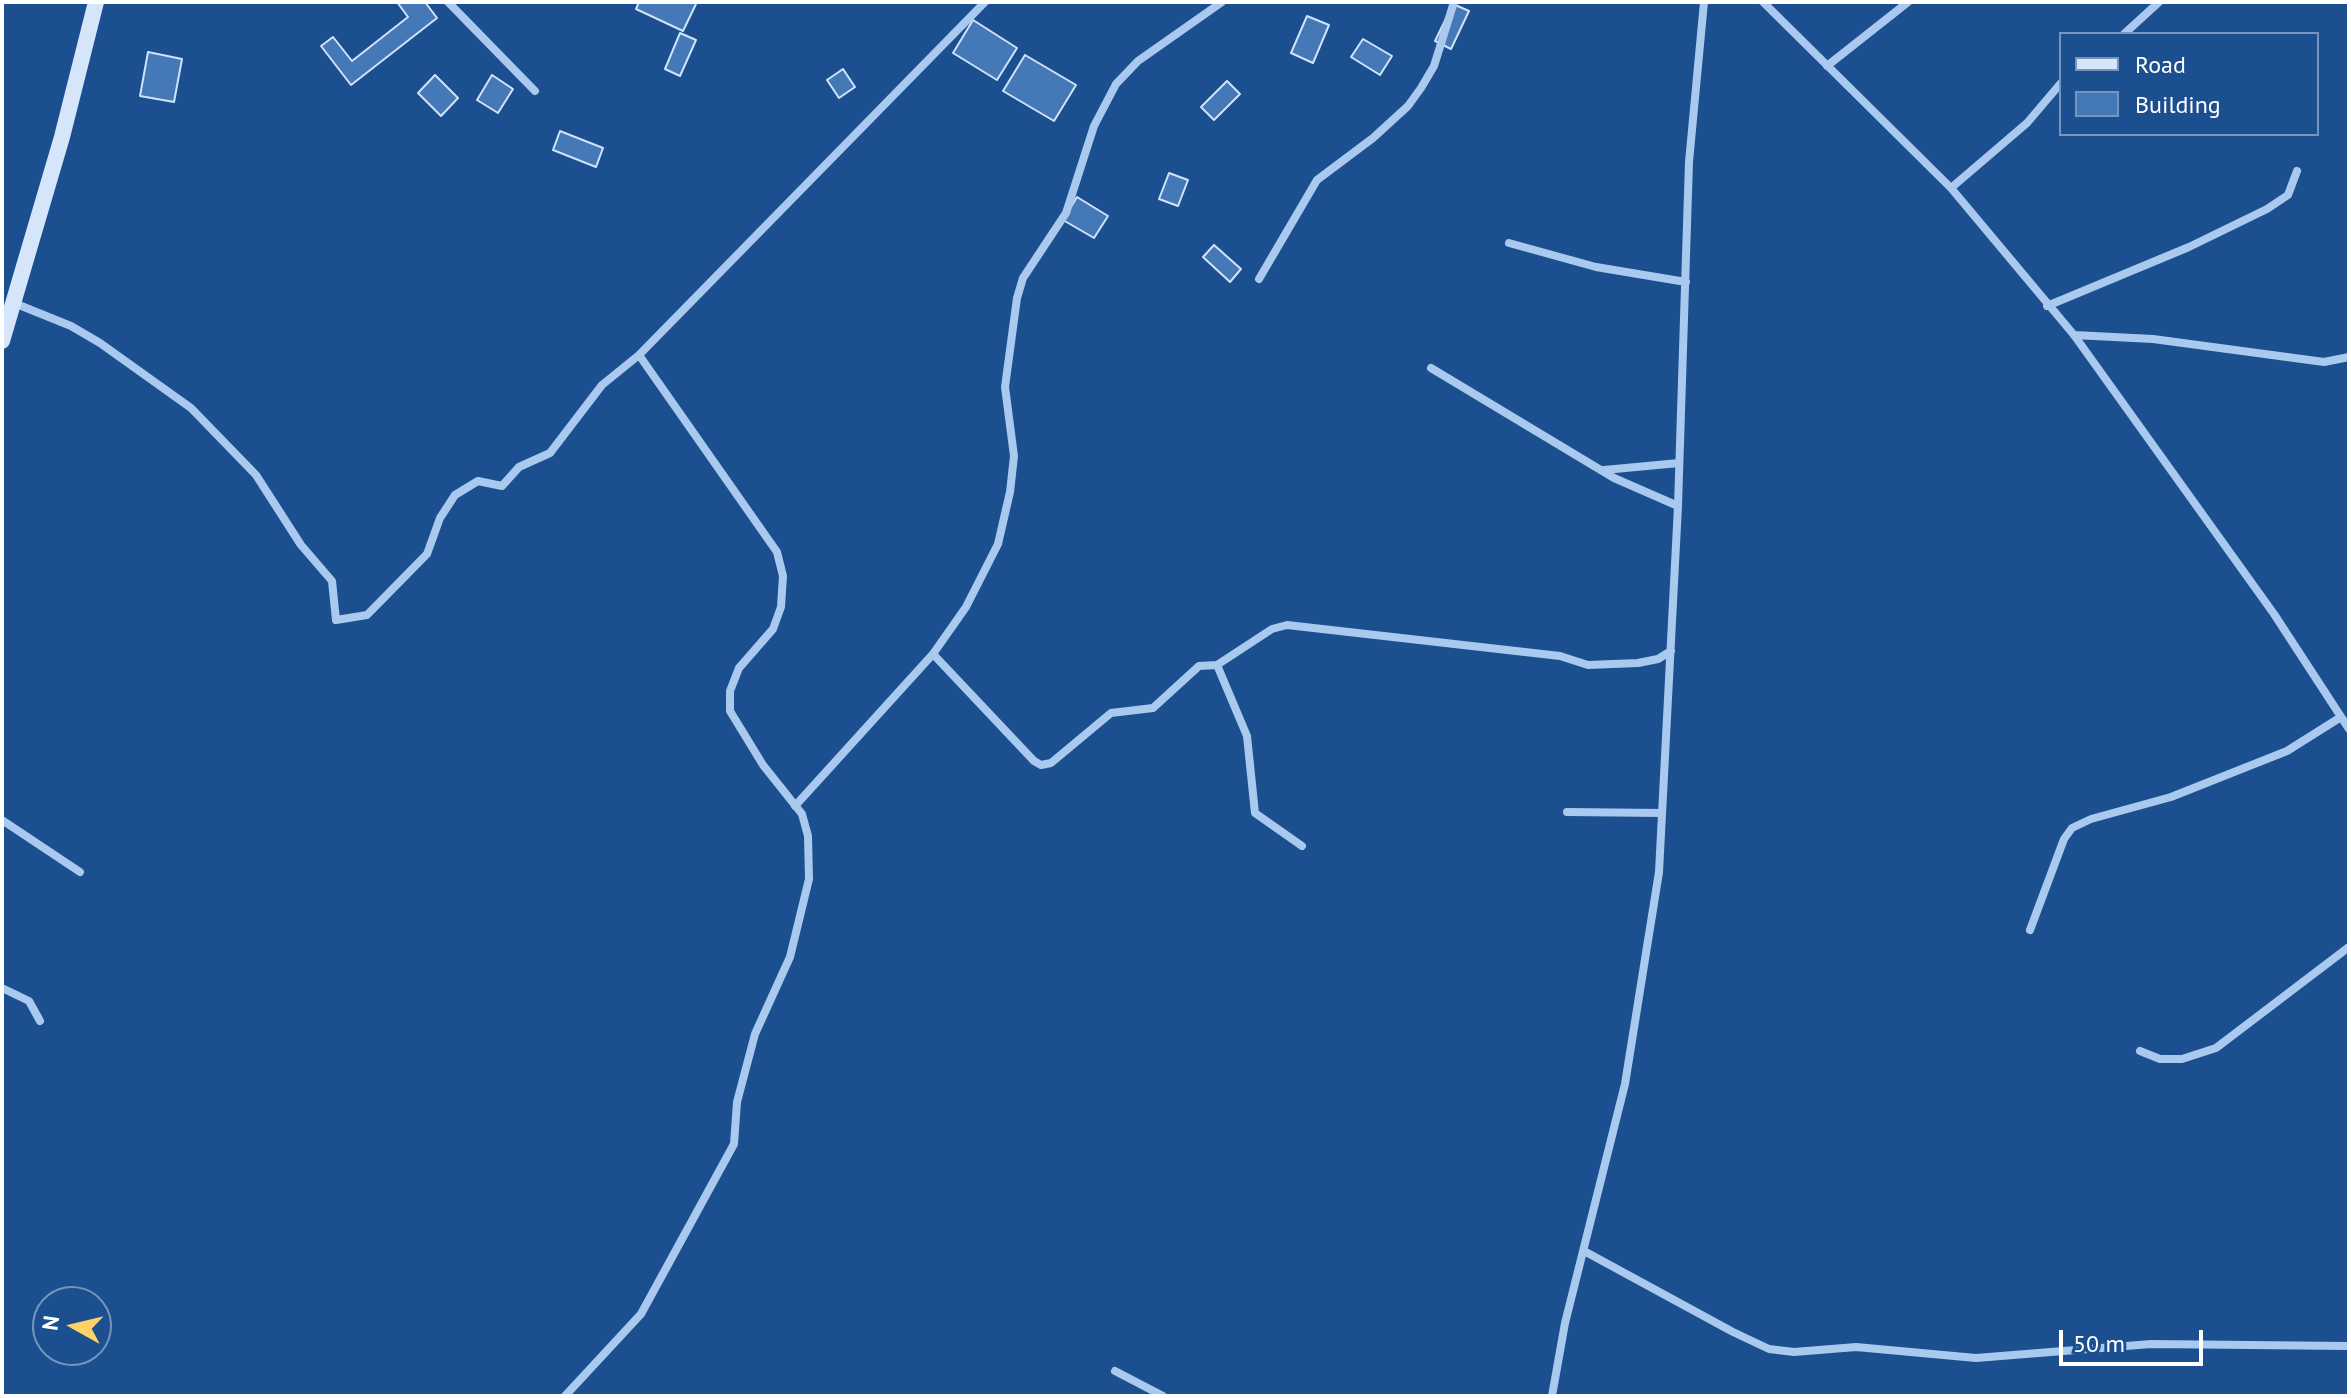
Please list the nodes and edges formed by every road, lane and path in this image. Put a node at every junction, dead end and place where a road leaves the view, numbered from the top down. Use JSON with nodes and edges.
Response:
{"nodes":[{"id":1,"x":96,"y":2,"type":"edge"},
{"id":2,"x":448,"y":2,"type":"edge"},
{"id":3,"x":985,"y":2,"type":"edge"},
{"id":4,"x":1222,"y":2,"type":"edge"},
{"id":5,"x":1454,"y":2,"type":"edge"},
{"id":6,"x":1704,"y":2,"type":"edge"},
{"id":7,"x":1763,"y":2,"type":"edge"},
{"id":8,"x":1908,"y":2,"type":"edge"},
{"id":9,"x":2159,"y":2,"type":"edge"},
{"id":10,"x":2126,"y":32,"type":"edge"},
{"id":11,"x":1827,"y":66,"type":"junction"},
{"id":12,"x":2059,"y":85,"type":"edge"},
{"id":13,"x":535,"y":91,"type":"dead end"},
{"id":14,"x":2297,"y":171,"type":"dead end"},
{"id":15,"x":1951,"y":188,"type":"junction"},
{"id":16,"x":1509,"y":243,"type":"dead end"},
{"id":17,"x":1259,"y":279,"type":"dead end"},
{"id":18,"x":1686,"y":282,"type":"junction"},
{"id":19,"x":14,"y":303,"type":"junction"},
{"id":20,"x":2047,"y":306,"type":"junction"},
{"id":21,"x":2074,"y":335,"type":"junction"},
{"id":22,"x":2,"y":341,"type":"edge"},
{"id":23,"x":639,"y":355,"type":"junction"},
{"id":24,"x":2349,"y":357,"type":"edge"},
{"id":25,"x":1431,"y":368,"type":"dead end"},
{"id":26,"x":1679,"y":463,"type":"junction"},
{"id":27,"x":1604,"y":470,"type":"junction"},
{"id":28,"x":1678,"y":506,"type":"junction"},
{"id":29,"x":1671,"y":651,"type":"junction"},
{"id":30,"x":933,"y":654,"type":"junction"},
{"id":31,"x":1217,"y":665,"type":"junction"},
{"id":32,"x":2341,"y":717,"type":"junction"},
{"id":33,"x":2349,"y":729,"type":"edge"},
{"id":34,"x":795,"y":806,"type":"junction"},
{"id":35,"x":1567,"y":812,"type":"dead end"},
{"id":36,"x":1662,"y":813,"type":"junction"},
{"id":37,"x":2,"y":820,"type":"edge"},
{"id":38,"x":1302,"y":846,"type":"dead end"},
{"id":39,"x":80,"y":872,"type":"dead end"},
{"id":40,"x":2030,"y":930,"type":"dead end"},
{"id":41,"x":2349,"y":947,"type":"edge"},
{"id":42,"x":2,"y":988,"type":"edge"},
{"id":43,"x":40,"y":1021,"type":"dead end"},
{"id":44,"x":2140,"y":1051,"type":"dead end"},
{"id":45,"x":1584,"y":1251,"type":"junction"},
{"id":46,"x":2349,"y":1346,"type":"edge"},
{"id":47,"x":1115,"y":1371,"type":"dead end"},
{"id":48,"x":565,"y":1396,"type":"edge"},
{"id":49,"x":1163,"y":1396,"type":"edge"},
{"id":50,"x":1552,"y":1396,"type":"edge"}],
"edges":[{"from":1,"to":19,"type":"main road"},
{"from":2,"to":13,"type":"street"},
{"from":3,"to":23,"type":"street"},
{"from":4,"to":30,"type":"street"},
{"from":5,"to":17,"type":"street"},
{"from":6,"to":18,"type":"street"},
{"from":7,"to":11,"type":"street"},
{"from":8,"to":11,"type":"street"},
{"from":9,"to":10,"type":"street"},
{"from":11,"to":15,"type":"street"},
{"from":12,"to":15,"type":"street"},
{"from":14,"to":20,"type":"street"},
{"from":15,"to":20,"type":"street"},
{"from":16,"to":18,"type":"street"},
{"from":18,"to":26,"type":"street"},
{"from":19,"to":22,"type":"main road"},
{"from":19,"to":23,"type":"street"},
{"from":20,"to":21,"type":"street"},
{"from":21,"to":24,"type":"street"},
{"from":21,"to":32,"type":"street"},
{"from":23,"to":34,"type":"street"},
{"from":25,"to":27,"type":"street"},
{"from":26,"to":27,"type":"street"},
{"from":26,"to":28,"type":"street"},
{"from":27,"to":28,"type":"street"},
{"from":28,"to":29,"type":"street"},
{"from":29,"to":31,"type":"street"},
{"from":29,"to":36,"type":"street"},
{"from":30,"to":31,"type":"street"},
{"from":30,"to":34,"type":"street"},
{"from":31,"to":38,"type":"street"},
{"from":32,"to":33,"type":"street"},
{"from":32,"to":40,"type":"street"},
{"from":34,"to":48,"type":"street"},
{"from":35,"to":36,"type":"street"},
{"from":36,"to":45,"type":"street"},
{"from":37,"to":39,"type":"street"},
{"from":41,"to":44,"type":"street"},
{"from":42,"to":43,"type":"street"},
{"from":45,"to":46,"type":"street"},
{"from":45,"to":50,"type":"street"},
{"from":47,"to":49,"type":"street"}]}
